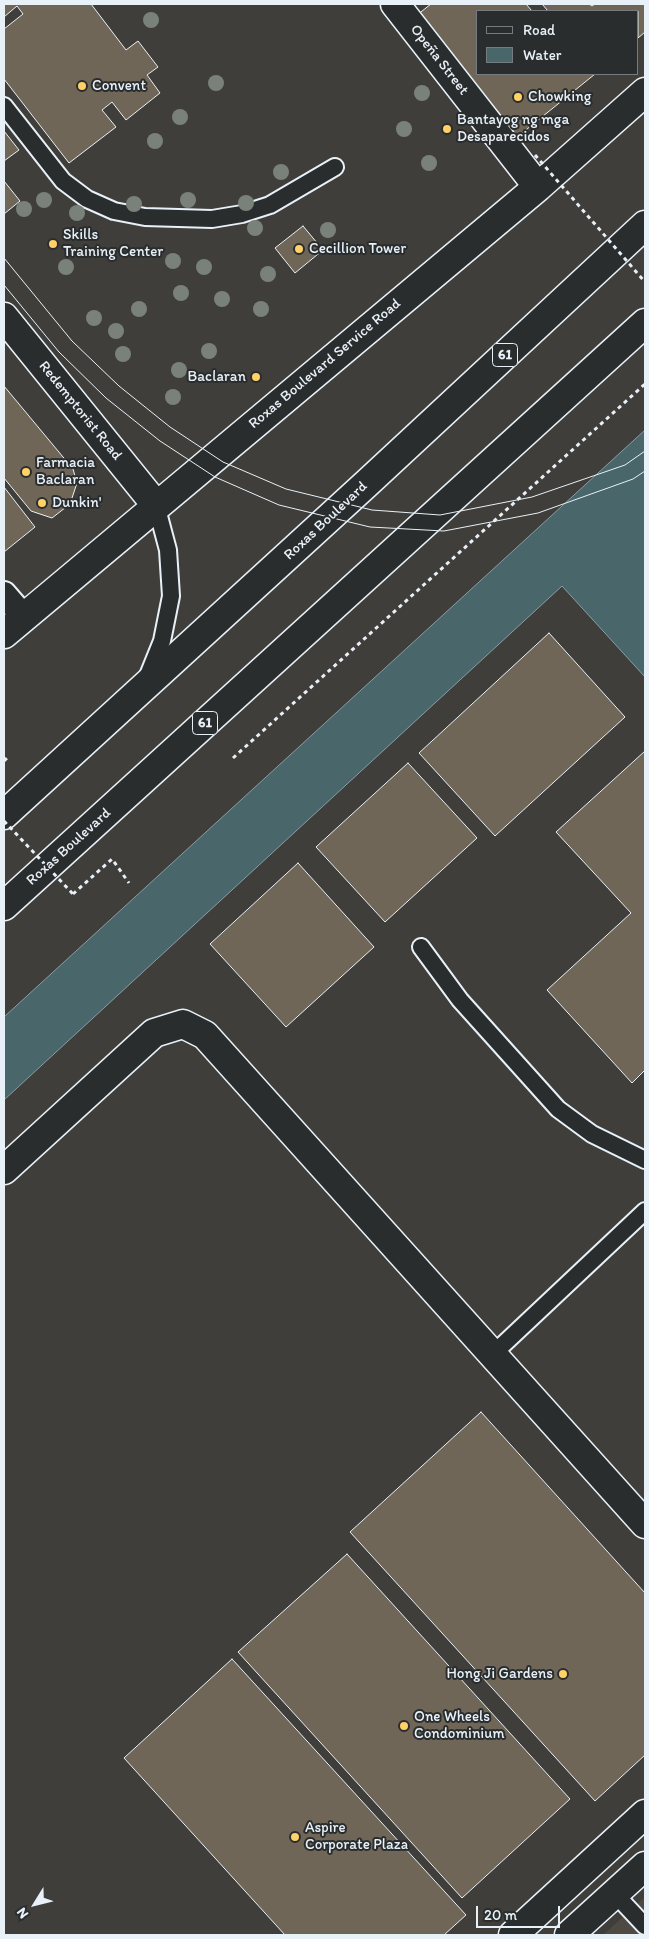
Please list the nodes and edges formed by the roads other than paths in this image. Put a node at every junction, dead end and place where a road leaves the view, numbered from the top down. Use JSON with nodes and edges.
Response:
{"nodes":[{"id":1,"x":403,"y":6,"type":"edge"},
{"id":2,"x":645,"y":92,"type":"edge"},
{"id":3,"x":4,"y":106,"type":"edge"},
{"id":4,"x":335,"y":168,"type":"dead end"},
{"id":5,"x":538,"y":187,"type":"junction"},
{"id":6,"x":645,"y":225,"type":"edge"},
{"id":7,"x":4,"y":317,"type":"edge"},
{"id":8,"x":645,"y":323,"type":"edge"},
{"id":9,"x":156,"y":505,"type":"junction"},
{"id":10,"x":4,"y":594,"type":"edge"},
{"id":11,"x":14,"y":626,"type":"edge"},
{"id":12,"x":143,"y":689,"type":"junction"},
{"id":13,"x":4,"y":815,"type":"edge"},
{"id":14,"x":4,"y":906,"type":"edge"},
{"id":15,"x":421,"y":946,"type":"dead end"},
{"id":16,"x":645,"y":1160,"type":"edge"},
{"id":17,"x":4,"y":1170,"type":"edge"},
{"id":18,"x":645,"y":1211,"type":"edge"},
{"id":19,"x":492,"y":1355,"type":"junction"},
{"id":20,"x":645,"y":1524,"type":"edge"},
{"id":21,"x":645,"y":1814,"type":"edge"},
{"id":22,"x":645,"y":1866,"type":"edge"},
{"id":23,"x":615,"y":1894,"type":"junction"},
{"id":24,"x":645,"y":1926,"type":"edge"},
{"id":25,"x":513,"y":1935,"type":"edge"},
{"id":26,"x":568,"y":1935,"type":"edge"}],
"edges":[{"from":1,"to":5,"type":"main road","name":"Opeña Street"},
{"from":2,"to":5,"type":"main road","name":"Roxas Boulevard Service Road"},
{"from":3,"to":4,"type":"lane"},
{"from":5,"to":9,"type":"main road","name":"Roxas Boulevard Service Road"},
{"from":6,"to":12,"type":"main road","name":"Roxas Boulevard","number":"61"},
{"from":7,"to":9,"type":"main road","name":"Redemptorist Road"},
{"from":8,"to":14,"type":"main road","name":"Roxas Boulevard","number":"61"},
{"from":9,"to":11,"type":"main road","name":"Roxas Boulevard Service Road"},
{"from":9,"to":12,"type":"lane"},
{"from":10,"to":11,"type":"street"},
{"from":12,"to":13,"type":"main road","name":"Roxas Boulevard","number":"61"},
{"from":15,"to":16,"type":"lane"},
{"from":17,"to":19,"type":"main road"},
{"from":18,"to":19,"type":"lane"},
{"from":19,"to":20,"type":"main road"},
{"from":21,"to":25,"type":"main road"},
{"from":22,"to":23,"type":"main road"},
{"from":23,"to":24,"type":"lane"},
{"from":23,"to":26,"type":"main road"}]}
